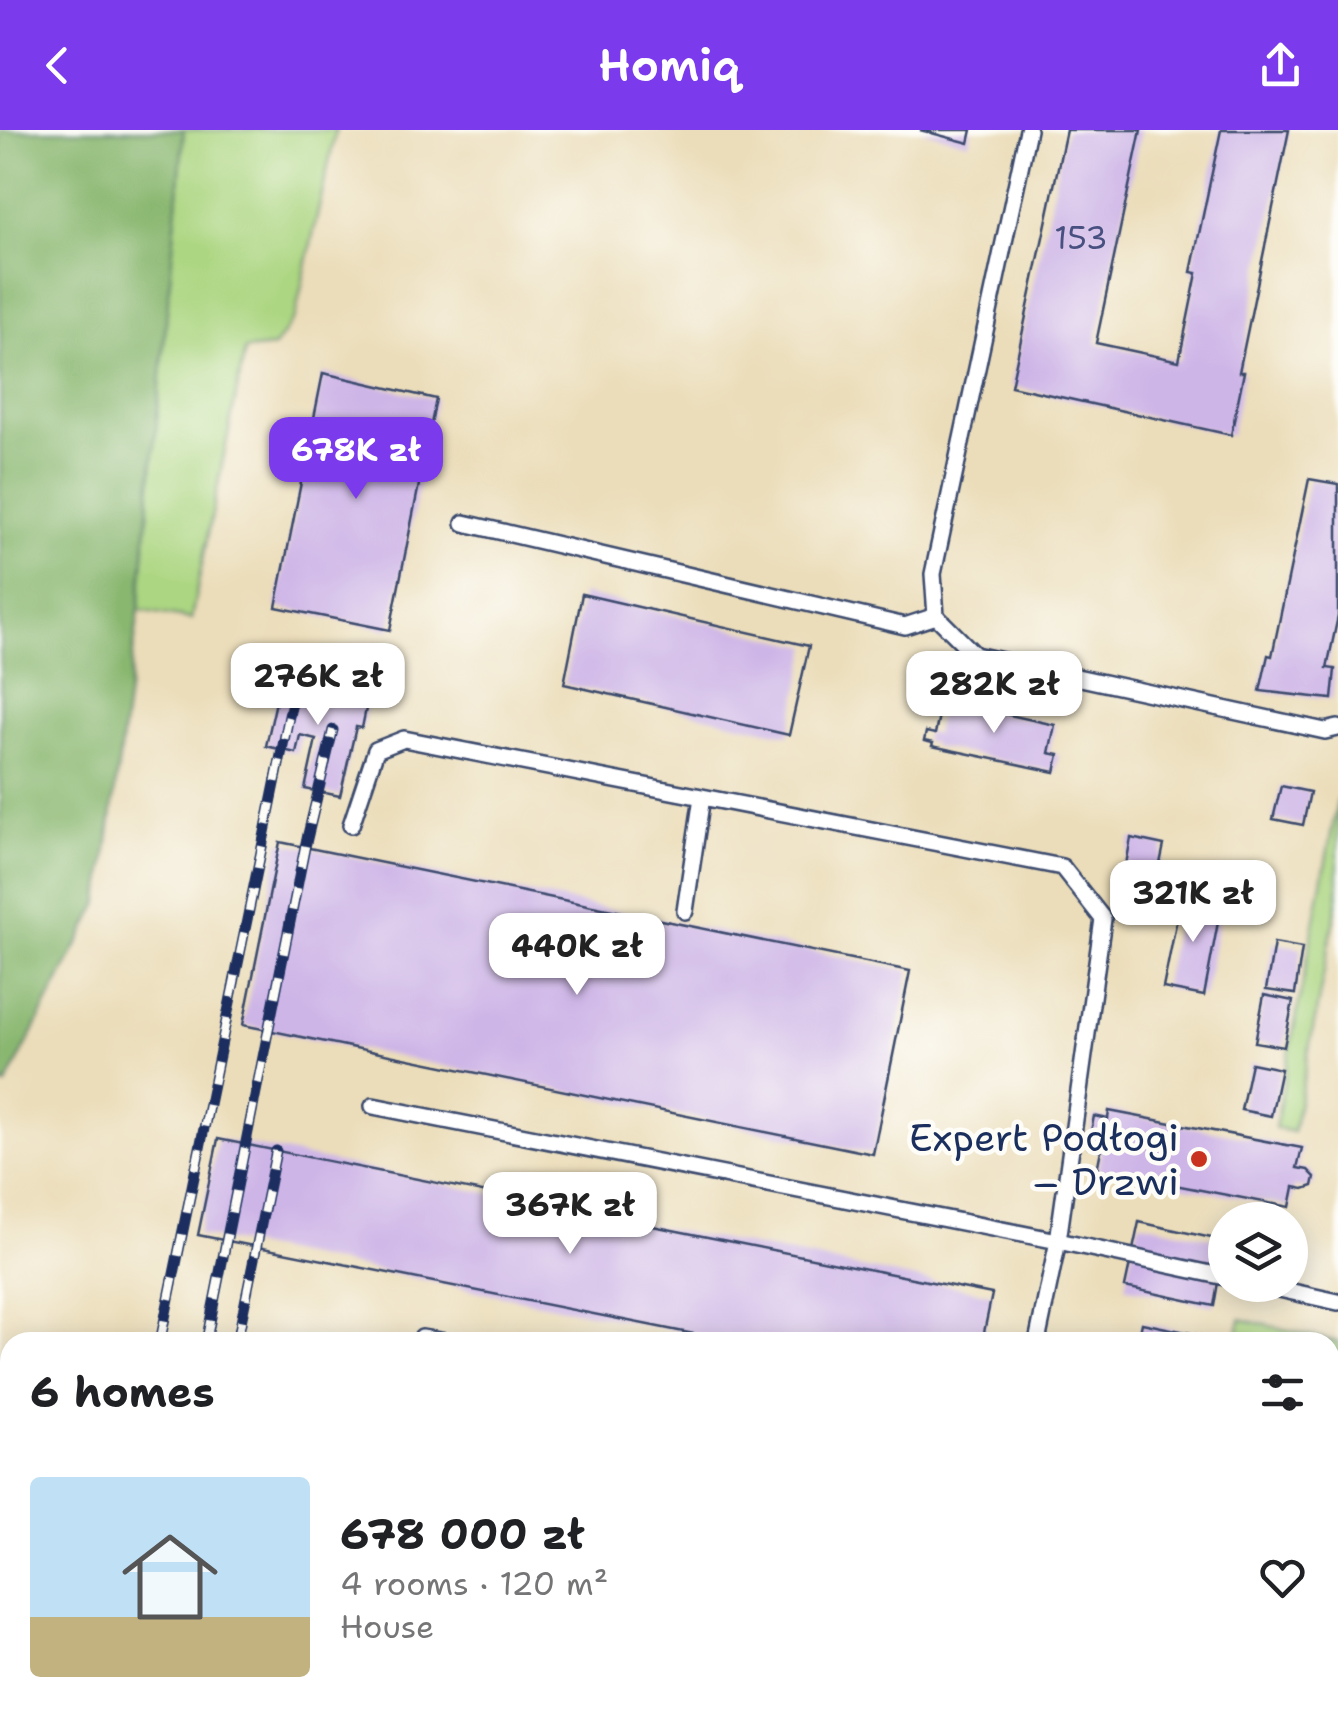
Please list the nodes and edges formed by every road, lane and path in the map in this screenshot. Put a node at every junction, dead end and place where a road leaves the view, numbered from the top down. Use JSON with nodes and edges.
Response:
{"nodes":[{"id":1,"x":1028,"y":130,"type":"edge"},
{"id":2,"x":464,"y":523,"type":"dead end"},
{"id":3,"x":936,"y":616,"type":"junction"},
{"id":4,"x":1338,"y":728,"type":"edge"},
{"id":5,"x":702,"y":798,"type":"junction"},
{"id":6,"x":351,"y":825,"type":"dead end"},
{"id":7,"x":685,"y":911,"type":"dead end"},
{"id":8,"x":373,"y":1106,"type":"dead end"},
{"id":9,"x":1058,"y":1241,"type":"junction"},
{"id":10,"x":1208,"y":1273,"type":"edge"},
{"id":11,"x":1308,"y":1295,"type":"edge"},
{"id":12,"x":1338,"y":1302,"type":"edge"},
{"id":13,"x":1040,"y":1332,"type":"edge"}],
"edges":[{"from":1,"to":3,"type":"lane"},
{"from":2,"to":3,"type":"lane"},
{"from":3,"to":4,"type":"lane"},
{"from":5,"to":6,"type":"lane"},
{"from":5,"to":7,"type":"lane"},
{"from":5,"to":9,"type":"lane"},
{"from":8,"to":9,"type":"lane"},
{"from":9,"to":10,"type":"lane"},
{"from":9,"to":13,"type":"lane"},
{"from":11,"to":12,"type":"lane"}]}
